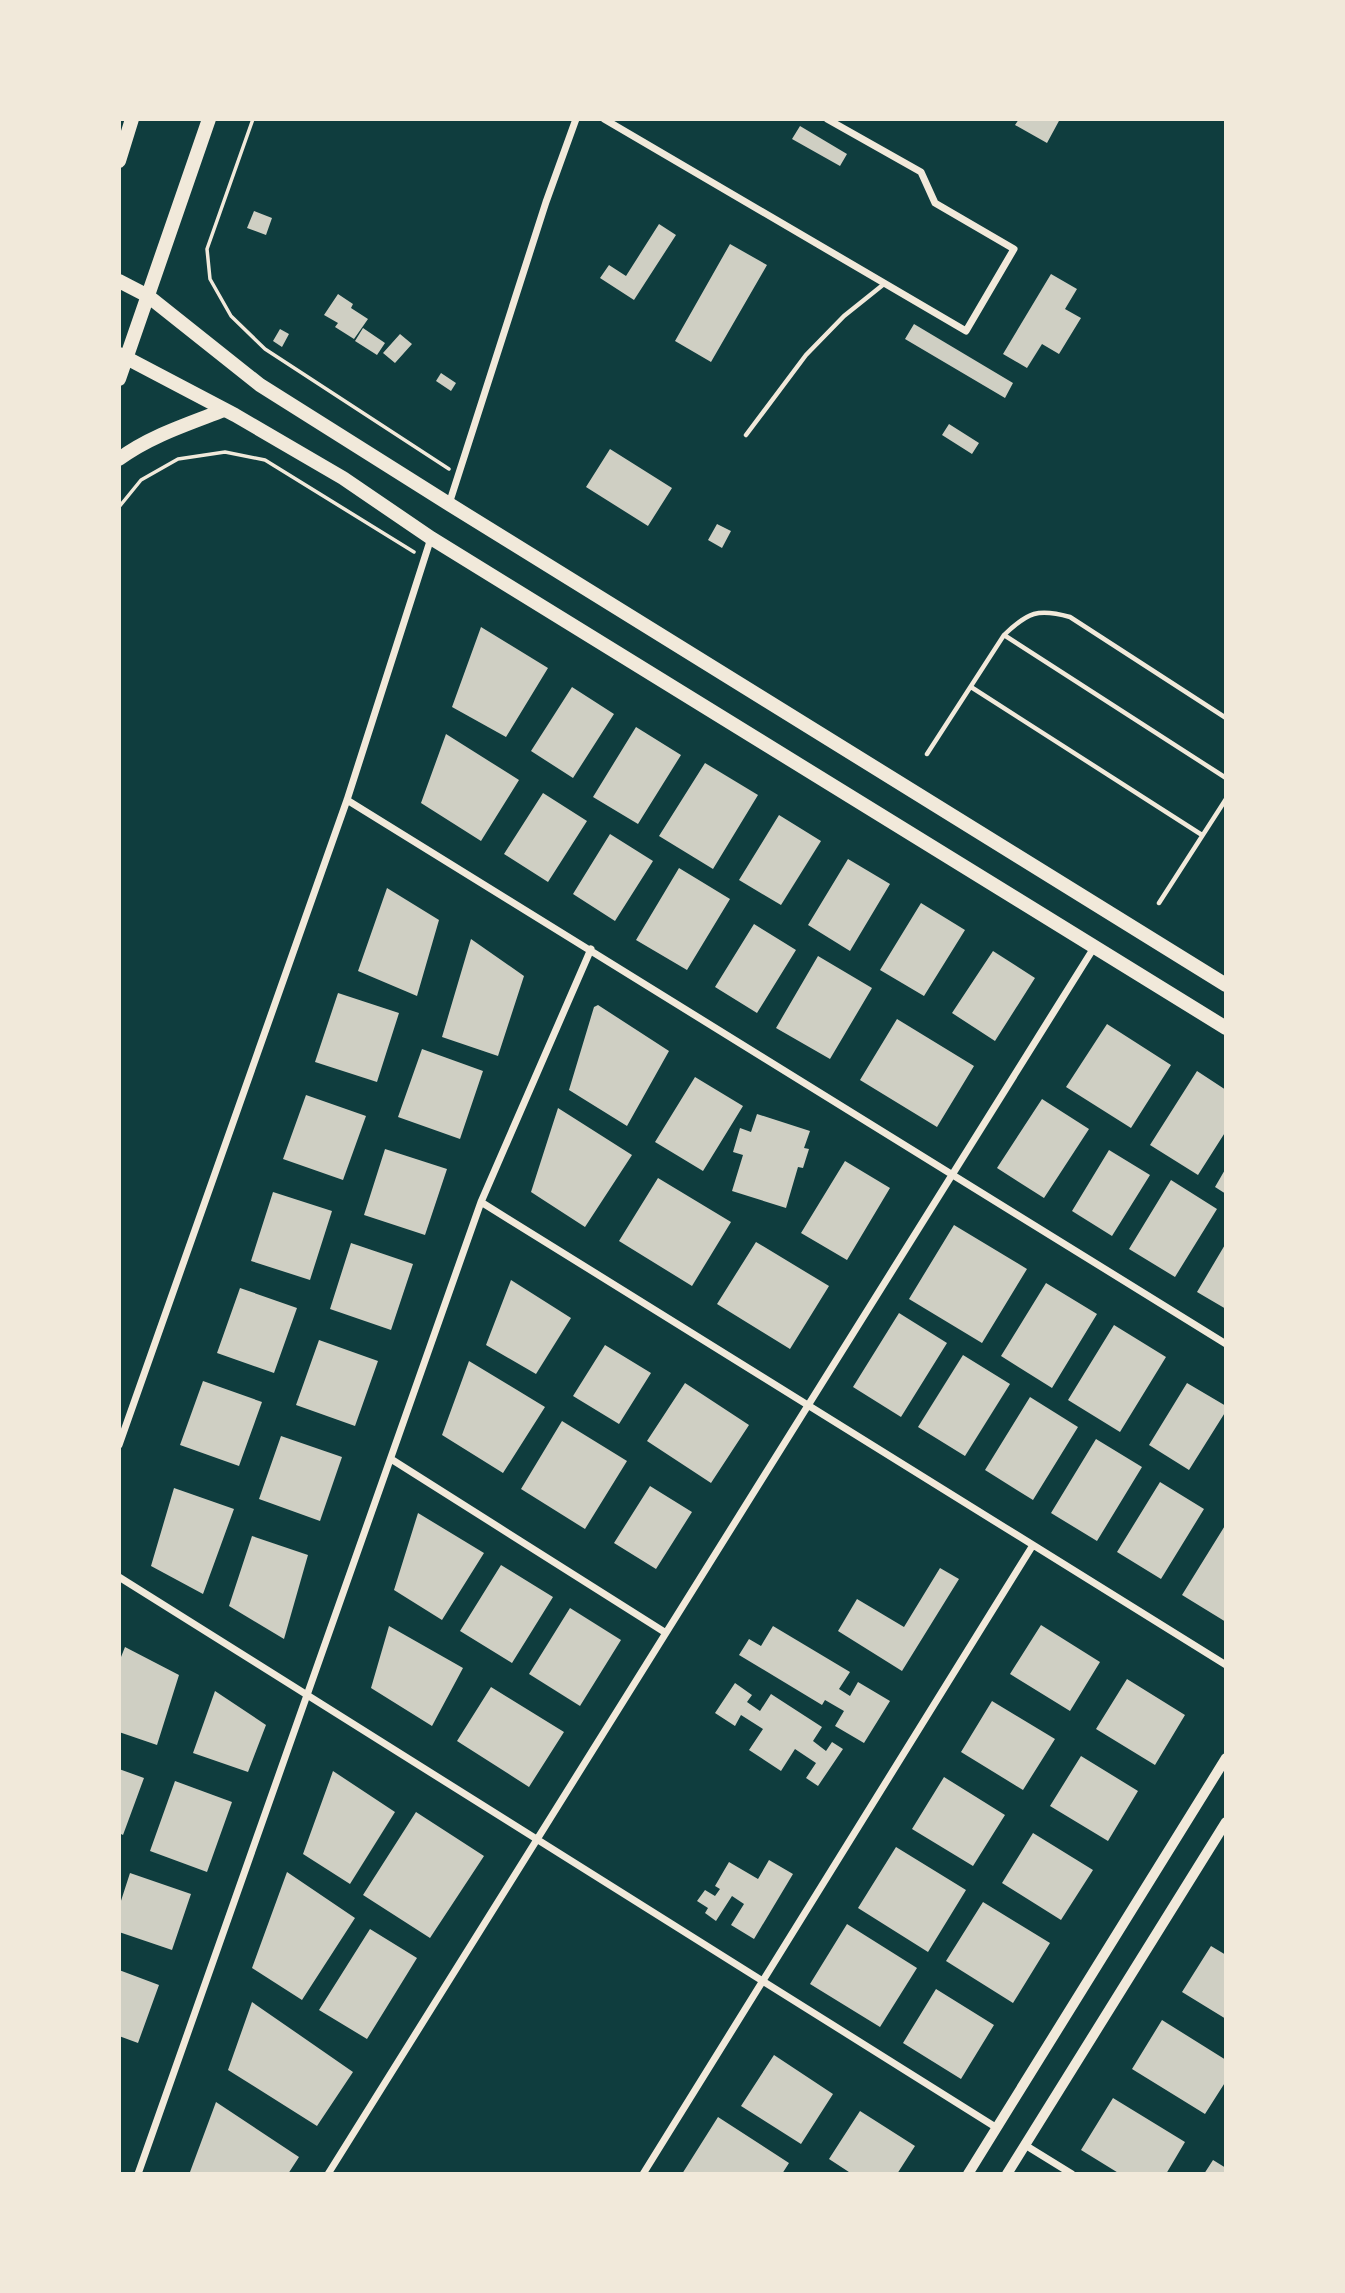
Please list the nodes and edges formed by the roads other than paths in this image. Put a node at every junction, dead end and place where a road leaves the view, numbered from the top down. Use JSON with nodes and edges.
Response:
{"nodes":[{"id":1,"x":132,"y":119,"type":"edge"},
{"id":2,"x":209,"y":119,"type":"edge"},
{"id":3,"x":576,"y":119,"type":"edge"},
{"id":4,"x":604,"y":119,"type":"edge"},
{"id":5,"x":827,"y":119,"type":"edge"},
{"id":6,"x":123,"y":138,"type":"edge"},
{"id":7,"x":119,"y":161,"type":"edge"},
{"id":8,"x":119,"y":281,"type":"edge"},
{"id":9,"x":885,"y":283,"type":"junction"},
{"id":10,"x":148,"y":296,"type":"junction"},
{"id":11,"x":123,"y":356,"type":"edge"},
{"id":12,"x":119,"y":379,"type":"edge"},
{"id":13,"x":224,"y":410,"type":"junction"},
{"id":14,"x":746,"y":435,"type":"dead end"},
{"id":15,"x":119,"y":459,"type":"edge"},
{"id":16,"x":449,"y":504,"type":"junction"},
{"id":17,"x":431,"y":538,"type":"junction"},
{"id":18,"x":1004,"y":635,"type":"junction"},
{"id":19,"x":971,"y":687,"type":"junction"},
{"id":20,"x":1226,"y":718,"type":"edge"},
{"id":21,"x":927,"y":754,"type":"dead end"},
{"id":22,"x":1226,"y":778,"type":"edge"},
{"id":23,"x":1226,"y":799,"type":"edge"},
{"id":24,"x":347,"y":800,"type":"junction"},
{"id":25,"x":1202,"y":835,"type":"junction"},
{"id":26,"x":1159,"y":903,"type":"dead end"},
{"id":27,"x":1095,"y":947,"type":"junction"},
{"id":28,"x":591,"y":950,"type":"junction"},
{"id":29,"x":1226,"y":985,"type":"edge"},
{"id":30,"x":1226,"y":1028,"type":"edge"},
{"id":31,"x":952,"y":1174,"type":"junction"},
{"id":32,"x":481,"y":1202,"type":"junction"},
{"id":33,"x":1226,"y":1344,"type":"edge"},
{"id":34,"x":808,"y":1405,"type":"junction"},
{"id":35,"x":119,"y":1445,"type":"edge"},
{"id":36,"x":391,"y":1459,"type":"junction"},
{"id":37,"x":1033,"y":1545,"type":"junction"},
{"id":38,"x":119,"y":1577,"type":"edge"},
{"id":39,"x":666,"y":1633,"type":"junction"},
{"id":40,"x":1226,"y":1665,"type":"edge"},
{"id":41,"x":309,"y":1696,"type":"junction"},
{"id":42,"x":1226,"y":1758,"type":"edge"},
{"id":43,"x":1226,"y":1822,"type":"edge"},
{"id":44,"x":537,"y":1839,"type":"junction"},
{"id":45,"x":762,"y":1980,"type":"junction"},
{"id":46,"x":997,"y":2127,"type":"junction"},
{"id":47,"x":1025,"y":2145,"type":"junction"},
{"id":48,"x":138,"y":2174,"type":"edge"},
{"id":49,"x":328,"y":2174,"type":"edge"},
{"id":50,"x":643,"y":2174,"type":"edge"},
{"id":51,"x":968,"y":2174,"type":"edge"},
{"id":52,"x":1007,"y":2174,"type":"edge"},
{"id":53,"x":1072,"y":2174,"type":"edge"}],
"edges":[{"from":1,"to":6,"type":"main road"},
{"from":2,"to":10,"type":"main road"},
{"from":3,"to":16,"type":"street"},
{"from":4,"to":9,"type":"street"},
{"from":5,"to":9,"type":"street"},
{"from":6,"to":7,"type":"main road"},
{"from":8,"to":10,"type":"main road"},
{"from":9,"to":14,"type":"lane"},
{"from":10,"to":11,"type":"main road"},
{"from":10,"to":16,"type":"main road"},
{"from":11,"to":12,"type":"main road"},
{"from":11,"to":13,"type":"main road"},
{"from":13,"to":15,"type":"main road"},
{"from":13,"to":17,"type":"main road"},
{"from":16,"to":29,"type":"main road"},
{"from":17,"to":24,"type":"street"},
{"from":17,"to":27,"type":"main road"},
{"from":18,"to":19,"type":"lane"},
{"from":18,"to":20,"type":"lane"},
{"from":18,"to":22,"type":"lane"},
{"from":19,"to":21,"type":"lane"},
{"from":19,"to":25,"type":"lane"},
{"from":23,"to":25,"type":"lane"},
{"from":24,"to":28,"type":"street"},
{"from":24,"to":35,"type":"street"},
{"from":25,"to":26,"type":"lane"},
{"from":27,"to":30,"type":"main road"},
{"from":27,"to":31,"type":"street"},
{"from":28,"to":31,"type":"street"},
{"from":28,"to":32,"type":"street"},
{"from":31,"to":33,"type":"street"},
{"from":31,"to":34,"type":"street"},
{"from":32,"to":34,"type":"street"},
{"from":32,"to":36,"type":"street"},
{"from":34,"to":37,"type":"street"},
{"from":34,"to":39,"type":"street"},
{"from":36,"to":39,"type":"street"},
{"from":36,"to":41,"type":"street"},
{"from":37,"to":40,"type":"street"},
{"from":37,"to":45,"type":"street"},
{"from":38,"to":41,"type":"street"},
{"from":39,"to":44,"type":"street"},
{"from":41,"to":44,"type":"street"},
{"from":41,"to":48,"type":"street"},
{"from":42,"to":46,"type":"street"},
{"from":43,"to":47,"type":"street"},
{"from":44,"to":45,"type":"street"},
{"from":44,"to":49,"type":"street"},
{"from":45,"to":46,"type":"street"},
{"from":45,"to":50,"type":"street"},
{"from":46,"to":51,"type":"street"},
{"from":47,"to":52,"type":"street"},
{"from":47,"to":53,"type":"street"}]}
